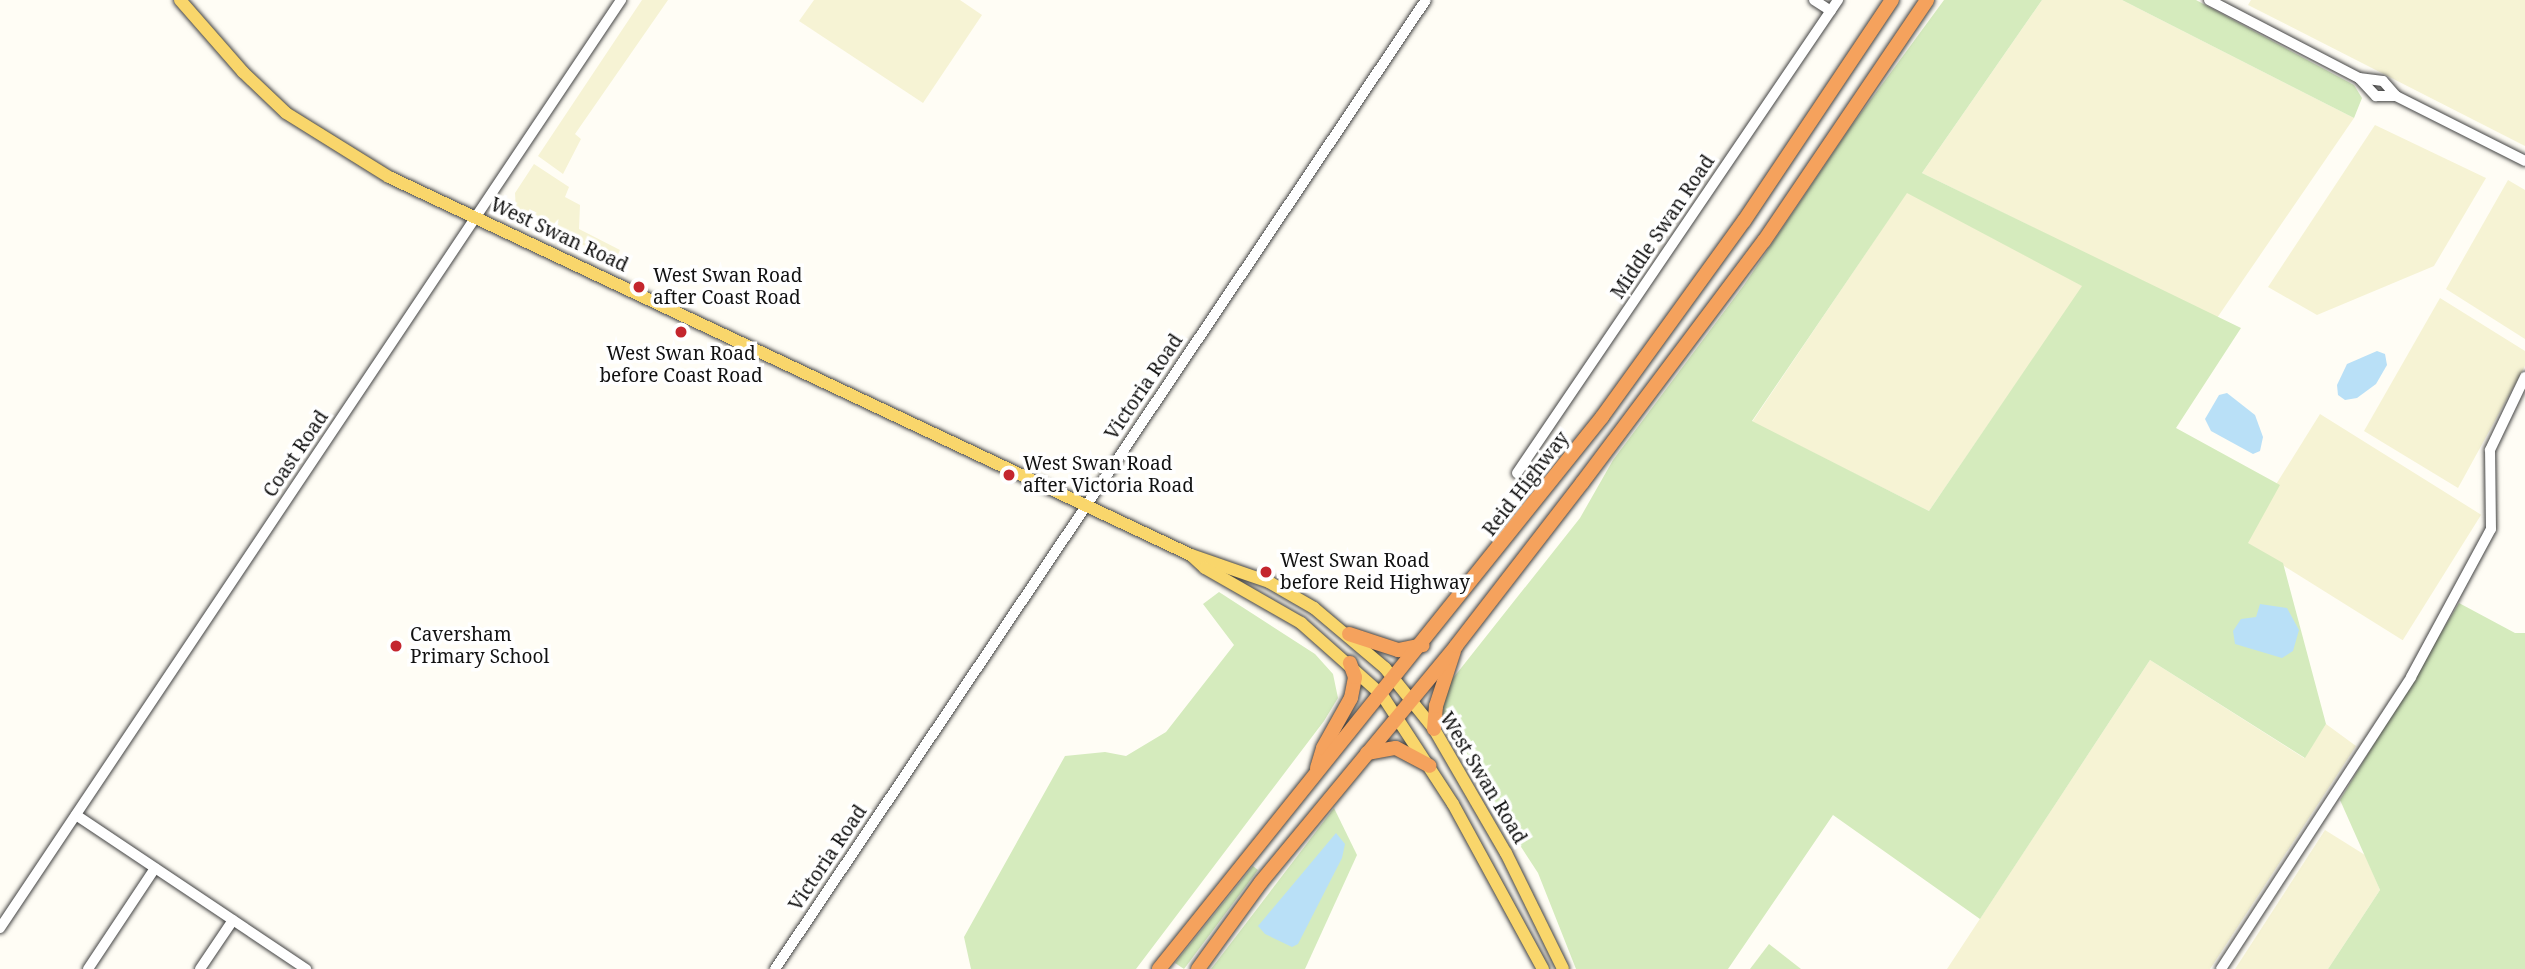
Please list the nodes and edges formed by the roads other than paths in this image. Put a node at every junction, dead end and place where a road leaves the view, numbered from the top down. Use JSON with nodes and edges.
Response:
{"nodes":[{"id":1,"x":180,"y":0,"type":"edge"},
{"id":2,"x":621,"y":0,"type":"edge"},
{"id":3,"x":1426,"y":0,"type":"edge"},
{"id":4,"x":1814,"y":0,"type":"edge"},
{"id":5,"x":1838,"y":0,"type":"edge"},
{"id":6,"x":1892,"y":0,"type":"edge"},
{"id":7,"x":1927,"y":0,"type":"edge"},
{"id":8,"x":2209,"y":0,"type":"edge"},
{"id":9,"x":1830,"y":11,"type":"junction"},
{"id":10,"x":2359,"y":78,"type":"junction"},
{"id":11,"x":2396,"y":96,"type":"junction"},
{"id":12,"x":2525,"y":162,"type":"edge"},
{"id":13,"x":476,"y":218,"type":"junction"},
{"id":14,"x":2525,"y":377,"type":"edge"},
{"id":15,"x":1517,"y":474,"type":"dead end"},
{"id":16,"x":1086,"y":503,"type":"junction"},
{"id":17,"x":1191,"y":555,"type":"junction"},
{"id":18,"x":1349,"y":634,"type":"junction"},
{"id":19,"x":1423,"y":645,"type":"junction"},
{"id":20,"x":1455,"y":646,"type":"junction"},
{"id":21,"x":1350,"y":663,"type":"junction"},
{"id":22,"x":1394,"y":679,"type":"junction"},
{"id":23,"x":1382,"y":695,"type":"junction"},
{"id":24,"x":1410,"y":700,"type":"junction"},
{"id":25,"x":1397,"y":716,"type":"junction"},
{"id":26,"x":1434,"y":729,"type":"junction"},
{"id":27,"x":1366,"y":753,"type":"junction"},
{"id":28,"x":1430,"y":766,"type":"junction"},
{"id":29,"x":1315,"y":773,"type":"junction"},
{"id":30,"x":76,"y":815,"type":"junction"},
{"id":31,"x":155,"y":868,"type":"junction"},
{"id":32,"x":233,"y":920,"type":"junction"},
{"id":33,"x":1,"y":926,"type":"edge"},
{"id":34,"x":88,"y":969,"type":"edge"},
{"id":35,"x":200,"y":969,"type":"edge"},
{"id":36,"x":306,"y":969,"type":"edge"},
{"id":37,"x":775,"y":969,"type":"edge"},
{"id":38,"x":1159,"y":969,"type":"edge"},
{"id":39,"x":1198,"y":969,"type":"edge"},
{"id":40,"x":1543,"y":969,"type":"edge"},
{"id":41,"x":1563,"y":969,"type":"edge"},
{"id":42,"x":2221,"y":969,"type":"edge"}],
"edges":[{"from":1,"to":13,"type":"main road","name":"West Swan Road"},
{"from":2,"to":13,"type":"street","name":"Coast Road"},
{"from":3,"to":16,"type":"street","name":"Victoria Road"},
{"from":4,"to":9,"type":"street"},
{"from":5,"to":9,"type":"street","name":"Middle Swan Road"},
{"from":6,"to":19,"type":"highway","name":"Reid Highway"},
{"from":7,"to":20,"type":"highway"},
{"from":8,"to":10,"type":"street"},
{"from":9,"to":15,"type":"street","name":"Middle Swan Road"},
{"from":10,"to":11,"type":"street"},
{"from":10,"to":11,"type":"street"},
{"from":11,"to":12,"type":"street"},
{"from":13,"to":16,"type":"main road","name":"West Swan Road"},
{"from":13,"to":30,"type":"street","name":"Coast Road"},
{"from":14,"to":42,"type":"street"},
{"from":16,"to":17,"type":"main road","name":"West Swan Road"},
{"from":16,"to":37,"type":"street","name":"Victoria Road"},
{"from":17,"to":18,"type":"main road","name":"West Swan Road"},
{"from":17,"to":21,"type":"main road","name":"West Swan Road"},
{"from":18,"to":19,"type":"highway"},
{"from":18,"to":22,"type":"main road","name":"West Swan Road"},
{"from":19,"to":22,"type":"highway","name":"Reid Highway"},
{"from":20,"to":24,"type":"highway"},
{"from":20,"to":26,"type":"highway"},
{"from":21,"to":23,"type":"main road","name":"West Swan Road"},
{"from":21,"to":29,"type":"highway"},
{"from":22,"to":23,"type":"highway","name":"Reid Highway"},
{"from":22,"to":24,"type":"main road","name":"West Swan Road"},
{"from":23,"to":25,"type":"main road","name":"West Swan Road"},
{"from":23,"to":29,"type":"highway","name":"Reid Highway"},
{"from":24,"to":25,"type":"highway"},
{"from":24,"to":26,"type":"main road","name":"West Swan Road"},
{"from":25,"to":27,"type":"highway"},
{"from":25,"to":28,"type":"main road","name":"West Swan Road"},
{"from":26,"to":41,"type":"main road","name":"West Swan Road"},
{"from":27,"to":28,"type":"highway"},
{"from":27,"to":39,"type":"highway"},
{"from":28,"to":40,"type":"main road","name":"West Swan Road"},
{"from":29,"to":38,"type":"highway","name":"Reid Highway"},
{"from":30,"to":31,"type":"street"},
{"from":30,"to":33,"type":"street","name":"Coast Road"},
{"from":31,"to":32,"type":"street"},
{"from":31,"to":34,"type":"street"},
{"from":32,"to":35,"type":"street"},
{"from":32,"to":36,"type":"street"}]}
